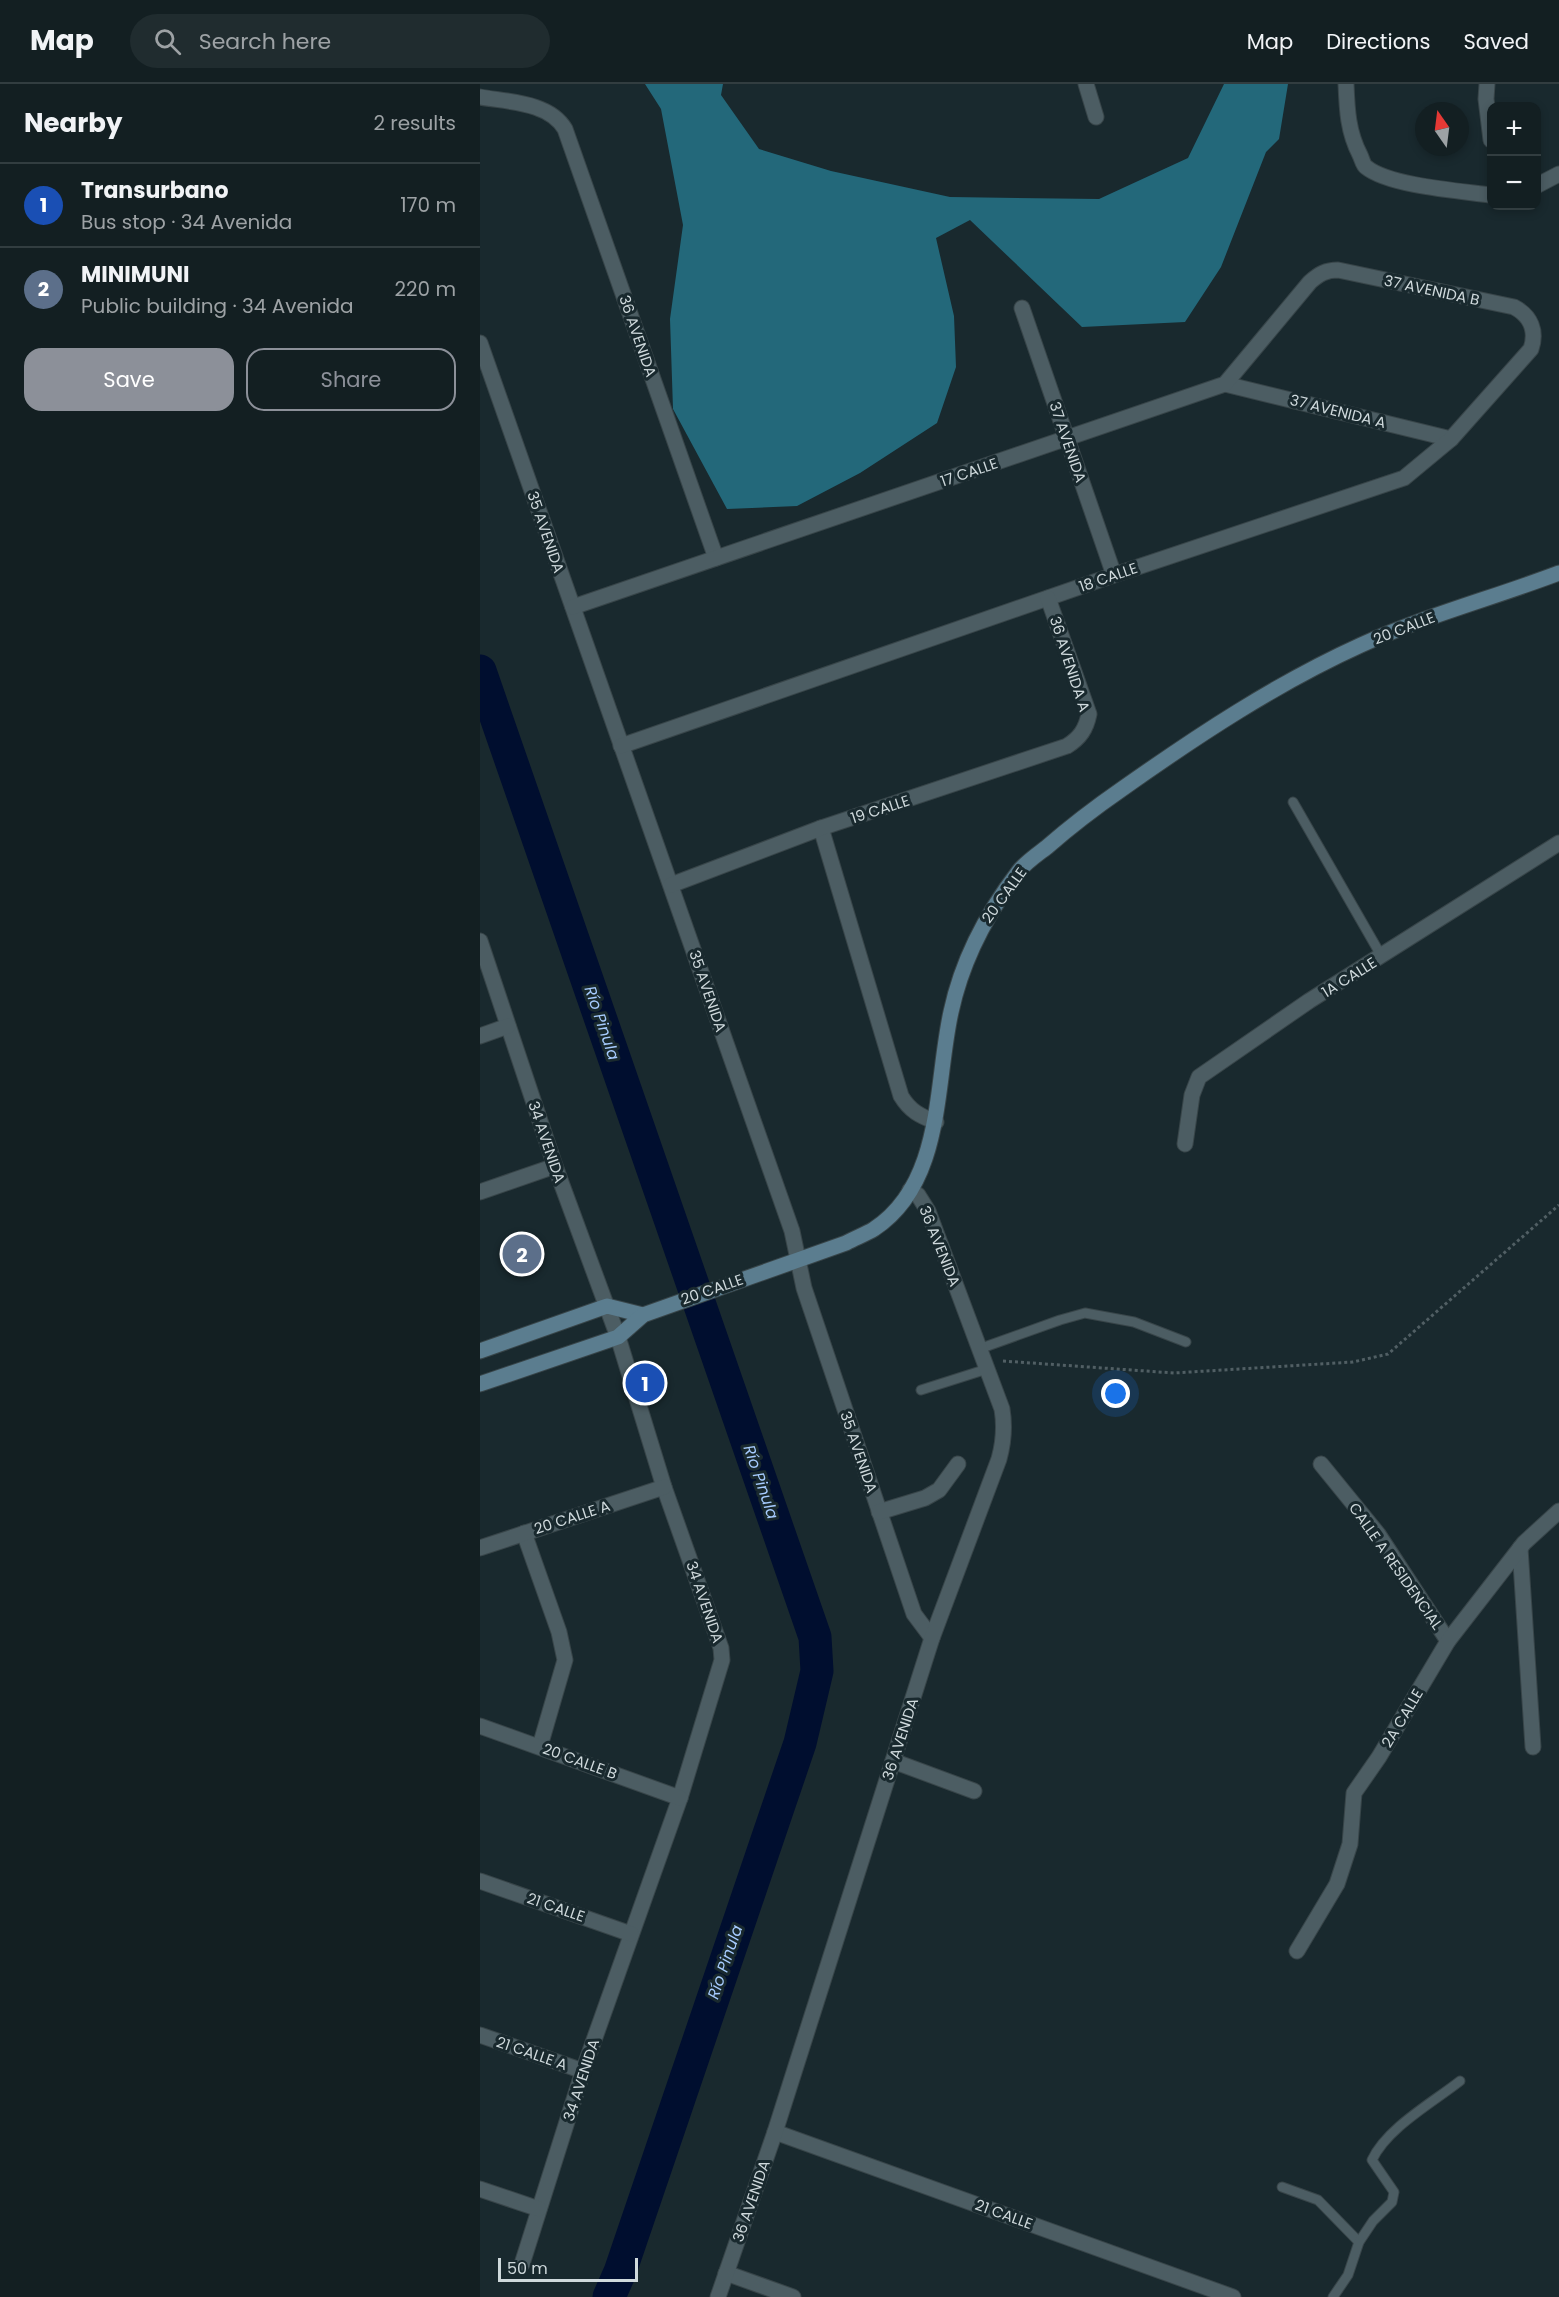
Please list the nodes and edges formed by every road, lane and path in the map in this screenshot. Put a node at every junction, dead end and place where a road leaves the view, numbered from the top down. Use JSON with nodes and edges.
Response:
{"nodes":[{"id":1,"x":1086,"y":84,"type":"edge"},
{"id":2,"x":1346,"y":84,"type":"edge"},
{"id":3,"x":1487,"y":84,"type":"edge"},
{"id":4,"x":480,"y":97,"type":"edge"},
{"id":5,"x":1487,"y":107,"type":"edge"},
{"id":6,"x":1096,"y":117,"type":"dead end"},
{"id":7,"x":1559,"y":174,"type":"edge"},
{"id":8,"x":1541,"y":183,"type":"edge"},
{"id":9,"x":1487,"y":194,"type":"edge"},
{"id":10,"x":1022,"y":308,"type":"dead end"},
{"id":11,"x":1533,"y":328,"type":"joint"},
{"id":12,"x":480,"y":343,"type":"edge"},
{"id":13,"x":1225,"y":384,"type":"junction"},
{"id":14,"x":1067,"y":438,"type":"junction"},
{"id":15,"x":1451,"y":439,"type":"junction"},
{"id":16,"x":716,"y":558,"type":"junction"},
{"id":17,"x":1559,"y":573,"type":"edge"},
{"id":18,"x":1114,"y":575,"type":"junction"},
{"id":19,"x":1048,"y":598,"type":"junction"},
{"id":20,"x":573,"y":607,"type":"junction"},
{"id":21,"x":1084,"y":729,"type":"joint"},
{"id":22,"x":621,"y":746,"type":"junction"},
{"id":23,"x":1293,"y":802,"type":"dead end"},
{"id":24,"x":820,"y":828,"type":"junction"},
{"id":25,"x":1559,"y":843,"type":"edge"},
{"id":26,"x":671,"y":885,"type":"junction"},
{"id":27,"x":480,"y":941,"type":"edge"},
{"id":28,"x":1382,"y":957,"type":"junction"},
{"id":29,"x":508,"y":1026,"type":"junction"},
{"id":30,"x":480,"y":1036,"type":"edge"},
{"id":31,"x":936,"y":1122,"type":"junction"},
{"id":32,"x":1185,"y":1144,"type":"dead end"},
{"id":33,"x":555,"y":1166,"type":"junction"},
{"id":34,"x":910,"y":1190,"type":"junction"},
{"id":35,"x":480,"y":1191,"type":"edge"},
{"id":36,"x":1559,"y":1205,"type":"edge"},
{"id":37,"x":798,"y":1260,"type":"junction"},
{"id":38,"x":607,"y":1306,"type":"junction"},
{"id":39,"x":643,"y":1314,"type":"junction"},
{"id":40,"x":618,"y":1337,"type":"junction"},
{"id":41,"x":1186,"y":1341,"type":"dead end"},
{"id":42,"x":480,"y":1351,"type":"edge"},
{"id":43,"x":983,"y":1359,"type":"junction"},
{"id":44,"x":480,"y":1384,"type":"edge"},
{"id":45,"x":921,"y":1390,"type":"dead end"},
{"id":46,"x":958,"y":1464,"type":"dead end"},
{"id":47,"x":1321,"y":1464,"type":"dead end"},
{"id":48,"x":664,"y":1486,"type":"junction"},
{"id":49,"x":879,"y":1512,"type":"junction"},
{"id":50,"x":1559,"y":1512,"type":"edge"},
{"id":51,"x":524,"y":1533,"type":"junction"},
{"id":52,"x":480,"y":1548,"type":"edge"},
{"id":53,"x":1520,"y":1548,"type":"junction"},
{"id":54,"x":932,"y":1638,"type":"junction"},
{"id":55,"x":1448,"y":1641,"type":"junction"},
{"id":56,"x":480,"y":1726,"type":"edge"},
{"id":57,"x":540,"y":1746,"type":"junction"},
{"id":58,"x":1533,"y":1747,"type":"dead end"},
{"id":59,"x":893,"y":1761,"type":"junction"},
{"id":60,"x":974,"y":1791,"type":"dead end"},
{"id":61,"x":680,"y":1798,"type":"junction"},
{"id":62,"x":480,"y":1881,"type":"edge"},
{"id":63,"x":631,"y":1934,"type":"junction"},
{"id":64,"x":1297,"y":1951,"type":"dead end"},
{"id":65,"x":480,"y":2035,"type":"edge"},
{"id":66,"x":583,"y":2072,"type":"junction"},
{"id":67,"x":1460,"y":2081,"type":"dead end"},
{"id":68,"x":775,"y":2132,"type":"junction"},
{"id":69,"x":1282,"y":2187,"type":"dead end"},
{"id":70,"x":480,"y":2189,"type":"edge"},
{"id":71,"x":539,"y":2209,"type":"junction"},
{"id":72,"x":1359,"y":2242,"type":"junction"},
{"id":73,"x":522,"y":2264,"type":"dead end"},
{"id":74,"x":726,"y":2273,"type":"junction"},
{"id":75,"x":718,"y":2297,"type":"edge"},
{"id":76,"x":793,"y":2297,"type":"edge"},
{"id":77,"x":1233,"y":2297,"type":"edge"},
{"id":78,"x":1333,"y":2297,"type":"edge"}],
"edges":[{"from":1,"to":6,"type":"street"},
{"from":2,"to":9,"type":"street"},
{"from":3,"to":5,"type":"street"},
{"from":4,"to":16,"type":"street","name":"36 AVENIDA"},
{"from":7,"to":8,"type":"street"},
{"from":10,"to":14,"type":"street","name":"37 AVENIDA"},
{"from":11,"to":13,"type":"street","name":"37 AVENIDA B"},
{"from":11,"to":15,"type":"street","name":"18 CALLE"},
{"from":12,"to":20,"type":"street","name":"35 AVENIDA"},
{"from":13,"to":14,"type":"street","name":"17 CALLE"},
{"from":13,"to":15,"type":"street","name":"37 AVENIDA A"},
{"from":14,"to":16,"type":"street","name":"17 CALLE"},
{"from":14,"to":18,"type":"street","name":"37 AVENIDA"},
{"from":15,"to":18,"type":"street","name":"18 CALLE"},
{"from":16,"to":20,"type":"street","name":"17 CALLE"},
{"from":17,"to":31,"type":"main road","name":"20 CALLE"},
{"from":18,"to":19,"type":"street","name":"18 CALLE"},
{"from":19,"to":21,"type":"street","name":"36 AVENIDA A"},
{"from":19,"to":22,"type":"street","name":"18 CALLE"},
{"from":20,"to":22,"type":"street","name":"35 AVENIDA"},
{"from":21,"to":24,"type":"street","name":"19 CALLE"},
{"from":22,"to":26,"type":"street","name":"35 AVENIDA"},
{"from":23,"to":28,"type":"lane"},
{"from":24,"to":26,"type":"street","name":"19 CALLE"},
{"from":24,"to":31,"type":"street"},
{"from":25,"to":28,"type":"street","name":"1A CALLE"},
{"from":26,"to":37,"type":"street","name":"35 AVENIDA"},
{"from":27,"to":29,"type":"street","name":"34 AVENIDA"},
{"from":28,"to":32,"type":"street","name":"1A CALLE"},
{"from":29,"to":30,"type":"street"},
{"from":29,"to":33,"type":"street","name":"34 AVENIDA"},
{"from":31,"to":34,"type":"main road","name":"20 CALLE"},
{"from":33,"to":35,"type":"street"},
{"from":33,"to":38,"type":"street","name":"34 AVENIDA"},
{"from":34,"to":37,"type":"main road","name":"20 CALLE"},
{"from":34,"to":43,"type":"street","name":"36 AVENIDA"},
{"from":36,"to":43,"type":"path"},
{"from":37,"to":39,"type":"main road","name":"20 CALLE"},
{"from":37,"to":49,"type":"street","name":"35 AVENIDA"},
{"from":38,"to":39,"type":"main road"},
{"from":38,"to":40,"type":"street","name":"34 AVENIDA"},
{"from":38,"to":42,"type":"main road"},
{"from":39,"to":40,"type":"main road","name":"20 CALLE"},
{"from":40,"to":44,"type":"main road","name":"20 CALLE"},
{"from":40,"to":48,"type":"street","name":"34 AVENIDA"},
{"from":41,"to":43,"type":"lane"},
{"from":43,"to":45,"type":"lane"},
{"from":43,"to":54,"type":"street","name":"36 AVENIDA"},
{"from":46,"to":49,"type":"street"},
{"from":47,"to":55,"type":"street","name":"CALLE A RESIDENCIAL"},
{"from":48,"to":51,"type":"street","name":"20 CALLE A"},
{"from":48,"to":61,"type":"street","name":"34 AVENIDA"},
{"from":49,"to":54,"type":"street","name":"35 AVENIDA"},
{"from":50,"to":53,"type":"street","name":"2A CALLE"},
{"from":51,"to":52,"type":"street","name":"20 CALLE A"},
{"from":51,"to":57,"type":"street"},
{"from":53,"to":55,"type":"street","name":"2A CALLE"},
{"from":53,"to":58,"type":"street"},
{"from":54,"to":59,"type":"street","name":"36 AVENIDA"},
{"from":55,"to":64,"type":"street","name":"2A CALLE"},
{"from":56,"to":57,"type":"street","name":"20 CALLE B"},
{"from":57,"to":61,"type":"street","name":"20 CALLE B"},
{"from":59,"to":60,"type":"street"},
{"from":59,"to":68,"type":"street","name":"36 AVENIDA"},
{"from":61,"to":63,"type":"street","name":"34 AVENIDA"},
{"from":62,"to":63,"type":"street","name":"21 CALLE"},
{"from":63,"to":66,"type":"street","name":"34 AVENIDA"},
{"from":65,"to":66,"type":"street","name":"21 CALLE A"},
{"from":66,"to":71,"type":"street","name":"34 AVENIDA"},
{"from":67,"to":72,"type":"lane"},
{"from":68,"to":74,"type":"street","name":"36 AVENIDA"},
{"from":68,"to":77,"type":"street","name":"21 CALLE"},
{"from":69,"to":72,"type":"lane"},
{"from":70,"to":71,"type":"street"},
{"from":71,"to":73,"type":"street","name":"34 AVENIDA"},
{"from":72,"to":78,"type":"lane"},
{"from":74,"to":75,"type":"street","name":"36 AVENIDA"},
{"from":74,"to":76,"type":"street"}]}
